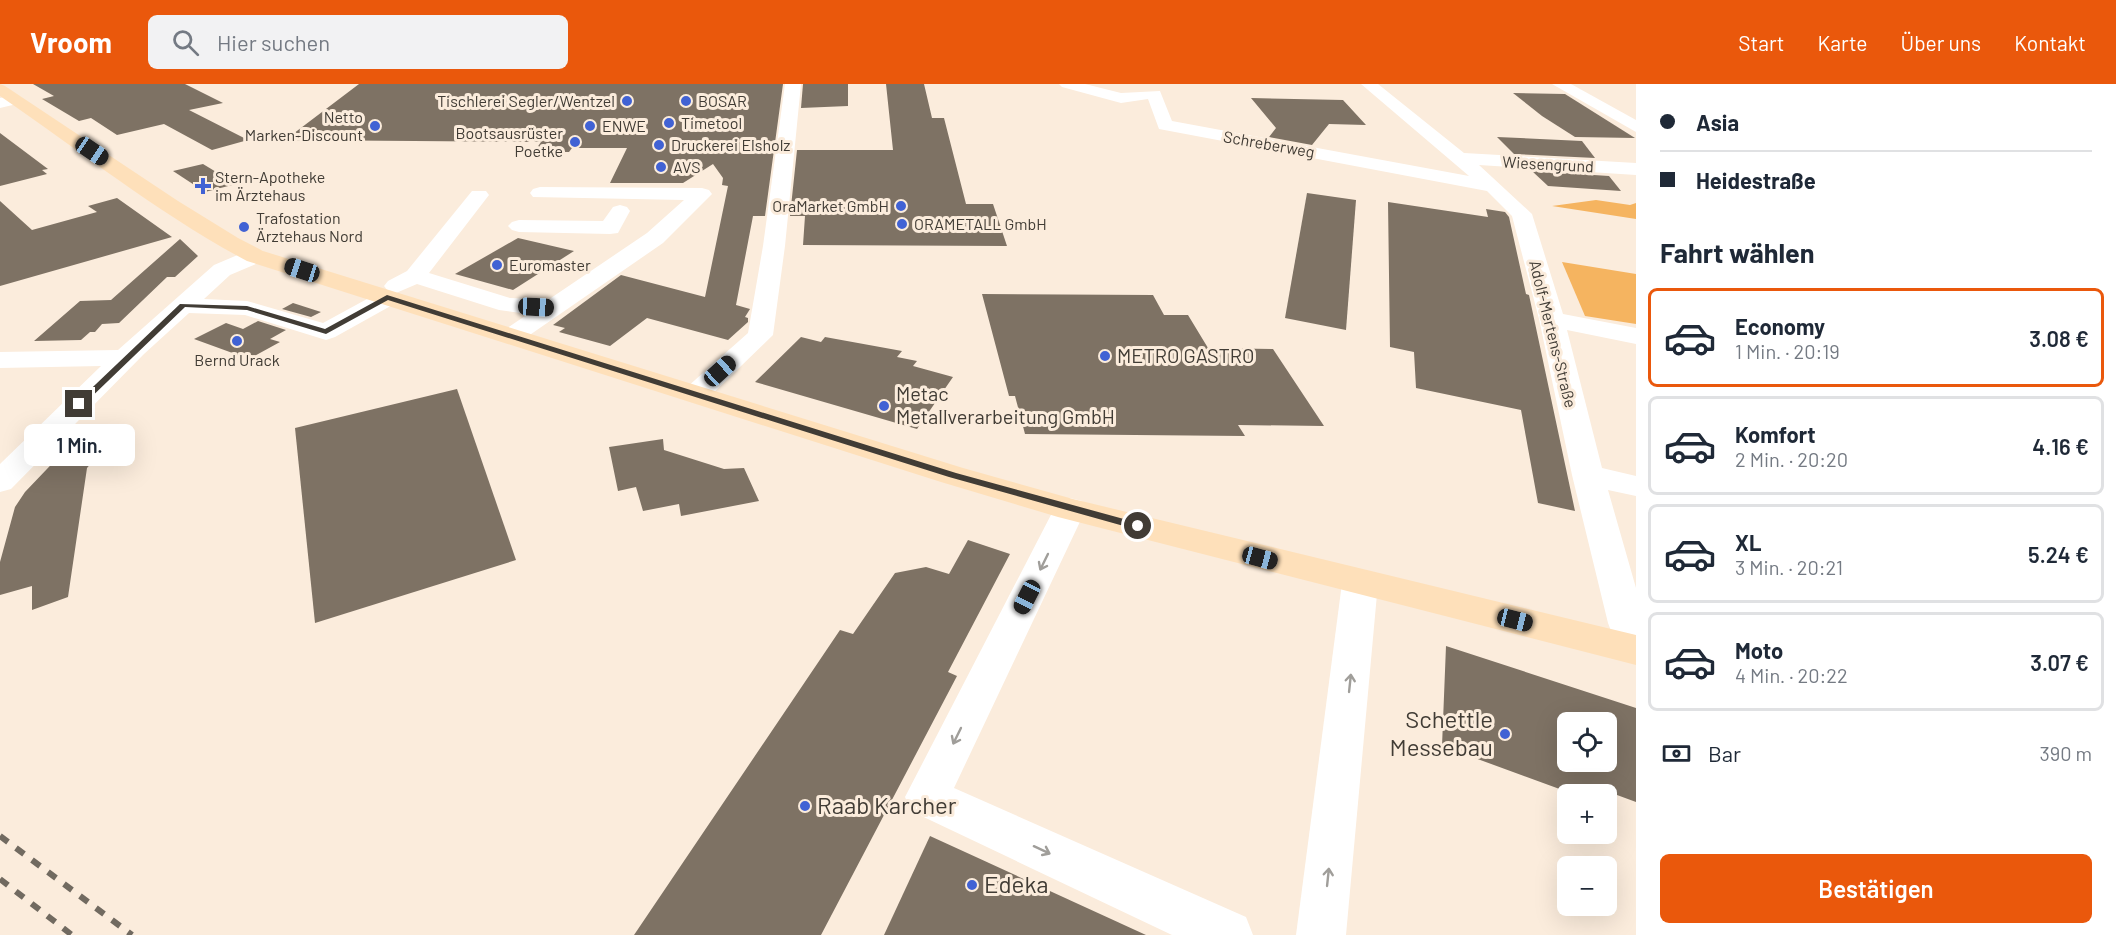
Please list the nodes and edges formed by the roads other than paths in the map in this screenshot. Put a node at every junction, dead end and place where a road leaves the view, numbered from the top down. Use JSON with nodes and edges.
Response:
{"nodes":[{"id":1,"x":793,"y":84,"type":"edge"},
{"id":2,"x":1067,"y":84,"type":"edge"},
{"id":3,"x":1370,"y":84,"type":"edge"},
{"id":4,"x":1560,"y":84,"type":"edge"},
{"id":5,"x":5,"y":97,"type":"edge"},
{"id":6,"x":1636,"y":127,"type":"edge"},
{"id":7,"x":1460,"y":158,"type":"junction"},
{"id":8,"x":1636,"y":169,"type":"edge"},
{"id":9,"x":1493,"y":186,"type":"junction"},
{"id":10,"x":478,"y":195,"type":"dead end"},
{"id":11,"x":683,"y":212,"type":"junction"},
{"id":12,"x":255,"y":256,"type":"junction"},
{"id":13,"x":415,"y":276,"type":"junction"},
{"id":14,"x":383,"y":296,"type":"junction"},
{"id":15,"x":183,"y":305,"type":"junction"},
{"id":16,"x":554,"y":308,"type":"junction"},
{"id":17,"x":1552,"y":320,"type":"junction"},
{"id":18,"x":512,"y":336,"type":"junction"},
{"id":19,"x":1636,"y":336,"type":"edge"},
{"id":20,"x":126,"y":358,"type":"junction"},
{"id":21,"x":0,"y":360,"type":"edge"},
{"id":22,"x":696,"y":394,"type":"junction"},
{"id":23,"x":1588,"y":475,"type":"junction"},
{"id":24,"x":0,"y":482,"type":"edge"},
{"id":25,"x":1636,"y":486,"type":"edge"},
{"id":26,"x":1070,"y":509,"type":"junction"},
{"id":27,"x":1360,"y":583,"type":"junction"},
{"id":28,"x":1636,"y":649,"type":"edge"},
{"id":29,"x":1228,"y":935,"type":"edge"},
{"id":30,"x":1321,"y":935,"type":"edge"}],
"edges":[{"from":1,"to":22,"type":"street"},
{"from":2,"to":9,"type":"street","name":"Schreberweg"},
{"from":3,"to":7,"type":"street","name":"Adolf-Mertens-Straße"},
{"from":4,"to":6,"type":"street"},
{"from":5,"to":12,"type":"main road"},
{"from":7,"to":8,"type":"street","name":"Wiesengrund"},
{"from":7,"to":9,"type":"street","name":"Adolf-Mertens-Straße"},
{"from":9,"to":17,"type":"street","name":"Adolf-Mertens-Straße"},
{"from":10,"to":13,"type":"street"},
{"from":11,"to":11,"type":"street"},
{"from":11,"to":16,"type":"street"},
{"from":12,"to":14,"type":"main road"},
{"from":12,"to":15,"type":"street"},
{"from":13,"to":14,"type":"street"},
{"from":13,"to":16,"type":"street"},
{"from":14,"to":15,"type":"street"},
{"from":14,"to":18,"type":"main road"},
{"from":15,"to":20,"type":"street"},
{"from":16,"to":18,"type":"street"},
{"from":17,"to":19,"type":"street"},
{"from":17,"to":23,"type":"street","name":"Adolf-Mertens-Straße"},
{"from":18,"to":22,"type":"main road"},
{"from":20,"to":21,"type":"street"},
{"from":20,"to":24,"type":"street"},
{"from":22,"to":26,"type":"main road"},
{"from":23,"to":25,"type":"street"},
{"from":23,"to":28,"type":"street","name":"Adolf-Mertens-Straße"},
{"from":26,"to":27,"type":"main road"},
{"from":26,"to":29,"type":"street","one_way":true},
{"from":27,"to":28,"type":"main road"},
{"from":30,"to":27,"type":"street","one_way":true}]}
